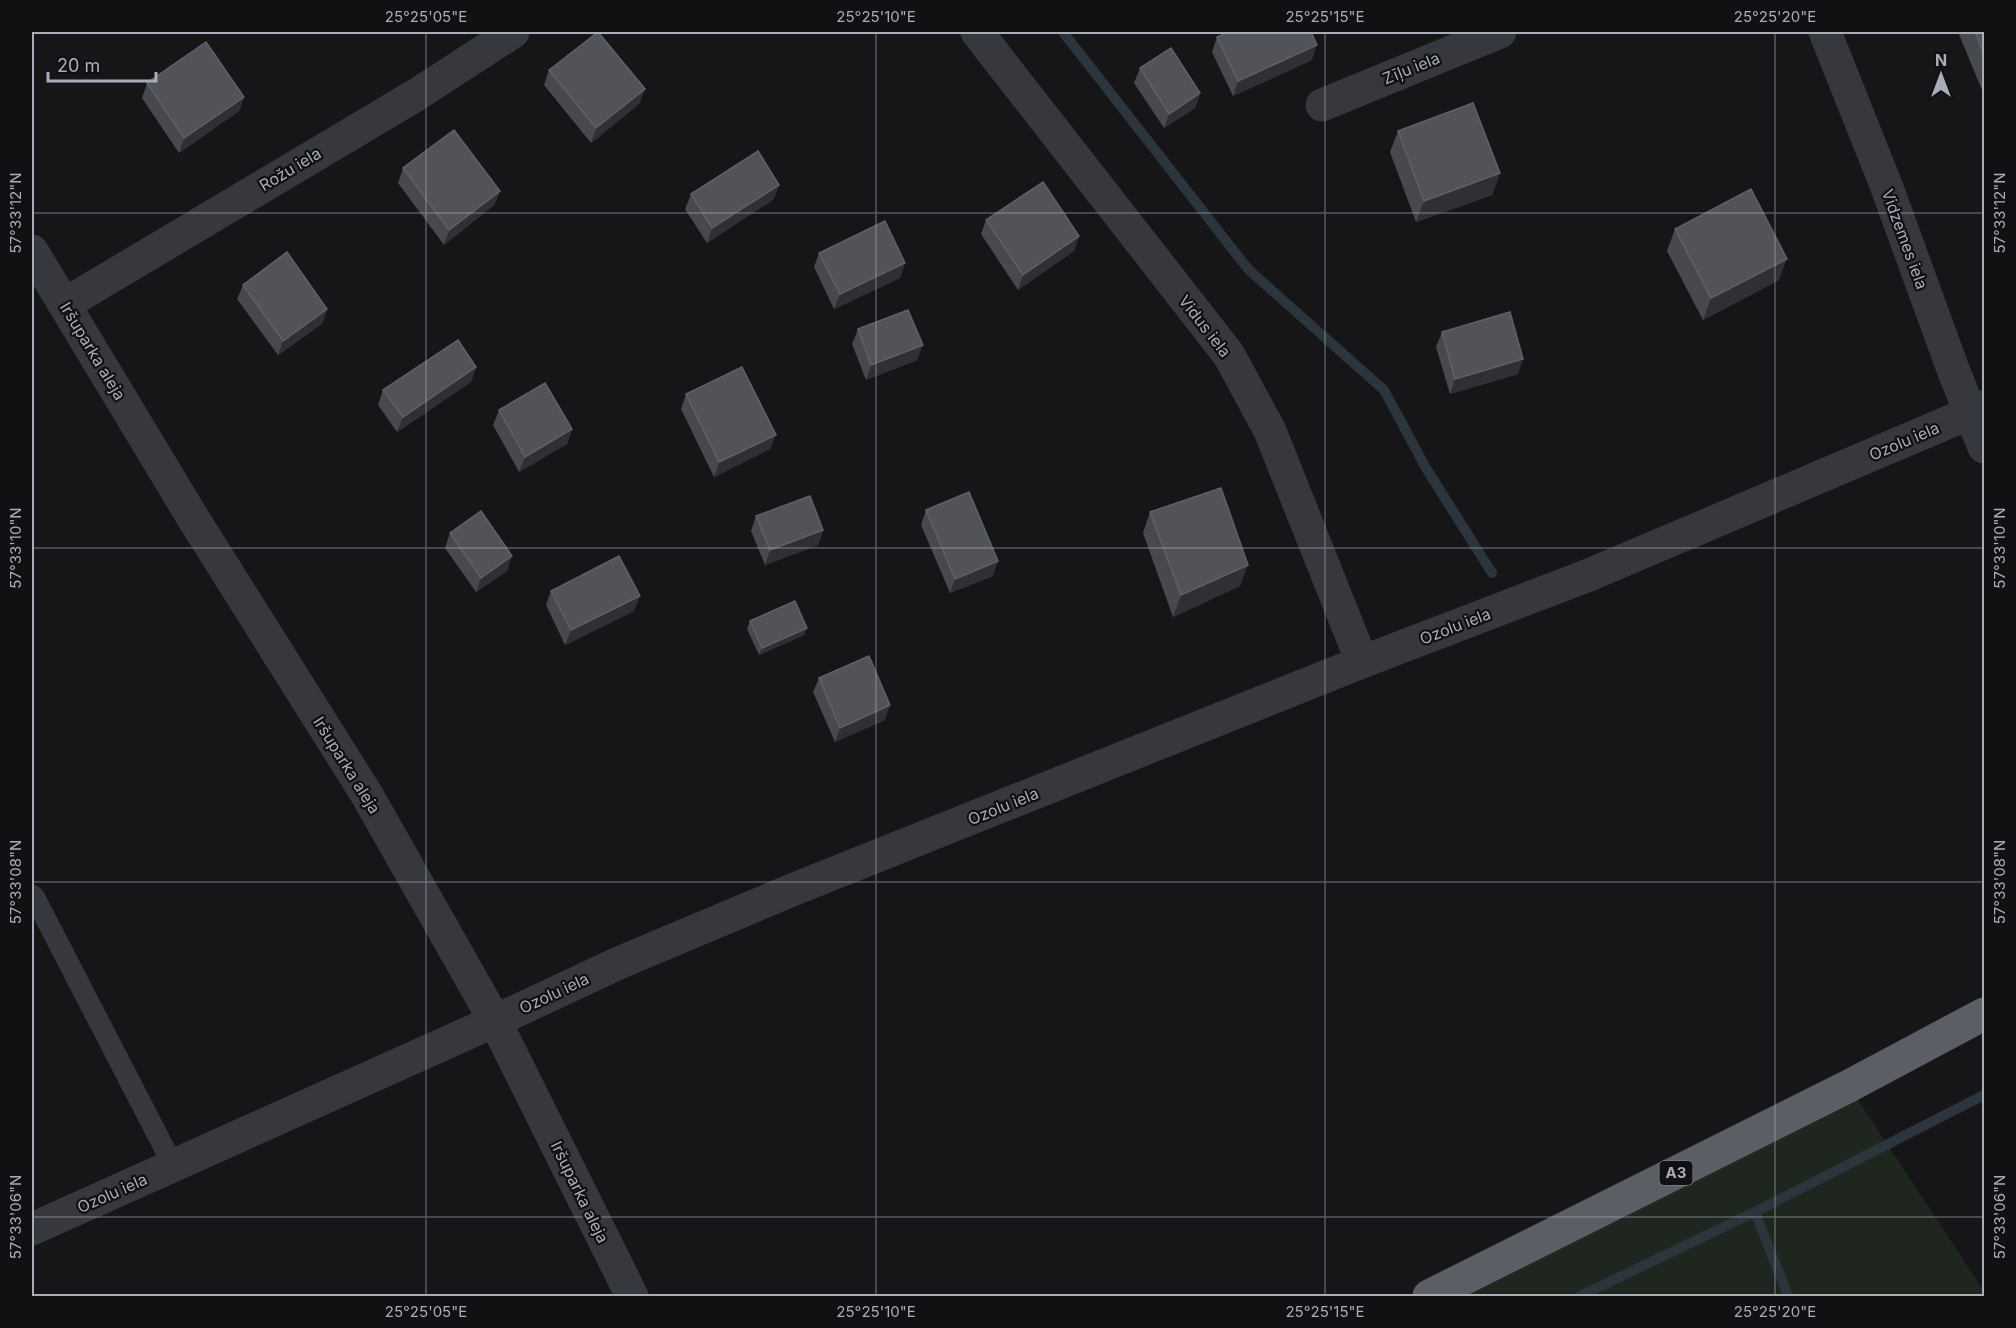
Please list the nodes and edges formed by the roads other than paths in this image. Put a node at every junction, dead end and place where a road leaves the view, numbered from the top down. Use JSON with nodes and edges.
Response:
{"nodes":[{"id":1,"x":513,"y":32,"type":"edge"},
{"id":2,"x":977,"y":32,"type":"edge"},
{"id":3,"x":1500,"y":32,"type":"edge"},
{"id":4,"x":1825,"y":32,"type":"edge"},
{"id":5,"x":1322,"y":105,"type":"dead end"},
{"id":6,"x":32,"y":251,"type":"edge"},
{"id":7,"x":65,"y":304,"type":"junction"},
{"id":8,"x":1977,"y":409,"type":"edge"},
{"id":9,"x":1984,"y":447,"type":"edge"},
{"id":10,"x":1362,"y":662,"type":"junction"},
{"id":11,"x":32,"y":895,"type":"edge"},
{"id":12,"x":1984,"y":1014,"type":"edge"},
{"id":13,"x":495,"y":1021,"type":"junction"},
{"id":14,"x":173,"y":1165,"type":"junction"},
{"id":15,"x":32,"y":1229,"type":"edge"},
{"id":16,"x":632,"y":1296,"type":"edge"},
{"id":17,"x":1429,"y":1296,"type":"edge"}],
"edges":[{"from":1,"to":7,"type":"street","name":"Rožu iela"},
{"from":2,"to":10,"type":"street","name":"Vidus iela"},
{"from":3,"to":5,"type":"street","name":"Zīļu iela"},
{"from":4,"to":8,"type":"street","name":"Vidzemes iela"},
{"from":6,"to":7,"type":"street","name":"Iršuparka aleja"},
{"from":7,"to":13,"type":"street","name":"Iršuparka aleja"},
{"from":8,"to":9,"type":"street","name":"Vidzemes iela"},
{"from":8,"to":10,"type":"street","name":"Ozolu iela"},
{"from":10,"to":13,"type":"street","name":"Ozolu iela"},
{"from":11,"to":14,"type":"lane"},
{"from":12,"to":17,"type":"highway","number":"A3"},
{"from":13,"to":14,"type":"street","name":"Ozolu iela"},
{"from":13,"to":16,"type":"street","name":"Iršuparka aleja"},
{"from":14,"to":15,"type":"street","name":"Ozolu iela"}]}
